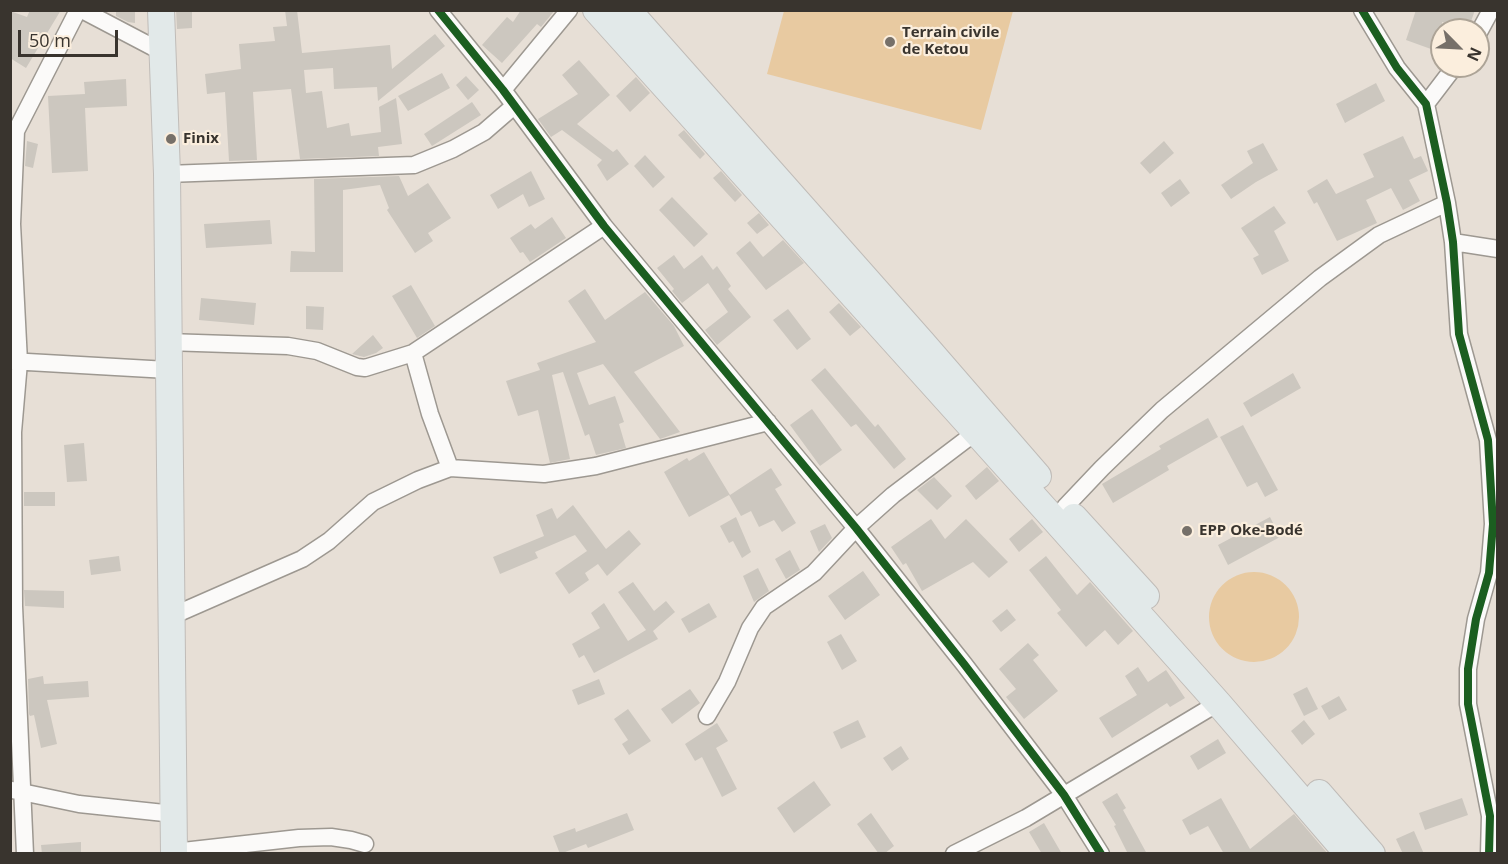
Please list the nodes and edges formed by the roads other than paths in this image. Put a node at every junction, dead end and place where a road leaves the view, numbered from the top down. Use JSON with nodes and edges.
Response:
{"nodes":[{"id":1,"x":80,"y":10,"type":"edge"},
{"id":2,"x":161,"y":10,"type":"edge"},
{"id":3,"x":438,"y":10,"type":"edge"},
{"id":4,"x":569,"y":10,"type":"edge"},
{"id":5,"x":596,"y":10,"type":"edge"},
{"id":6,"x":628,"y":10,"type":"edge"},
{"id":7,"x":1362,"y":10,"type":"edge"},
{"id":8,"x":162,"y":52,"type":"junction"},
{"id":9,"x":1446,"y":78,"type":"edge"},
{"id":10,"x":503,"y":90,"type":"junction"},
{"id":11,"x":1426,"y":104,"type":"junction"},
{"id":12,"x":514,"y":106,"type":"junction"},
{"id":13,"x":13,"y":129,"type":"edge"},
{"id":14,"x":167,"y":174,"type":"junction"},
{"id":15,"x":1447,"y":202,"type":"junction"},
{"id":16,"x":11,"y":224,"type":"edge"},
{"id":17,"x":604,"y":226,"type":"junction"},
{"id":18,"x":1453,"y":242,"type":"junction"},
{"id":19,"x":1497,"y":249,"type":"edge"},
{"id":20,"x":167,"y":342,"type":"junction"},
{"id":21,"x":413,"y":353,"type":"junction"},
{"id":22,"x":15,"y":362,"type":"edge"},
{"id":23,"x":168,"y":370,"type":"junction"},
{"id":24,"x":768,"y":422,"type":"junction"},
{"id":25,"x":975,"y":432,"type":"junction"},
{"id":26,"x":1493,"y":443,"type":"edge"},
{"id":27,"x":1493,"y":461,"type":"edge"},
{"id":28,"x":450,"y":468,"type":"junction"},
{"id":29,"x":1065,"y":507,"type":"junction"},
{"id":30,"x":856,"y":528,"type":"junction"},
{"id":31,"x":1493,"y":574,"type":"edge"},
{"id":32,"x":12,"y":606,"type":"edge"},
{"id":33,"x":172,"y":616,"type":"junction"},
{"id":34,"x":1218,"y":703,"type":"junction"},
{"id":35,"x":707,"y":716,"type":"dead end"},
{"id":36,"x":16,"y":791,"type":"edge"},
{"id":37,"x":1064,"y":795,"type":"junction"},
{"id":38,"x":174,"y":814,"type":"junction"},
{"id":39,"x":1494,"y":814,"type":"edge"},
{"id":40,"x":365,"y":844,"type":"dead end"},
{"id":41,"x":174,"y":853,"type":"edge"},
{"id":42,"x":25,"y":854,"type":"edge"},
{"id":43,"x":954,"y":854,"type":"edge"},
{"id":44,"x":1101,"y":854,"type":"edge"},
{"id":45,"x":1348,"y":854,"type":"edge"},
{"id":46,"x":1372,"y":854,"type":"edge"},
{"id":47,"x":1489,"y":854,"type":"edge"}],
"edges":[{"from":1,"to":8,"type":"street"},
{"from":1,"to":13,"type":"street"},
{"from":2,"to":8,"type":"main road"},
{"from":3,"to":10,"type":"street"},
{"from":4,"to":10,"type":"street"},
{"from":5,"to":25,"type":"main road"},
{"from":6,"to":29,"type":"main road"},
{"from":7,"to":11,"type":"street"},
{"from":8,"to":14,"type":"main road"},
{"from":9,"to":11,"type":"street"},
{"from":10,"to":12,"type":"street"},
{"from":11,"to":15,"type":"street"},
{"from":12,"to":14,"type":"street"},
{"from":12,"to":17,"type":"street"},
{"from":13,"to":16,"type":"street"},
{"from":14,"to":20,"type":"main road"},
{"from":15,"to":18,"type":"street"},
{"from":15,"to":29,"type":"street"},
{"from":16,"to":22,"type":"street"},
{"from":17,"to":21,"type":"street"},
{"from":17,"to":24,"type":"street"},
{"from":18,"to":19,"type":"street"},
{"from":18,"to":26,"type":"street"},
{"from":20,"to":21,"type":"street"},
{"from":20,"to":23,"type":"main road"},
{"from":21,"to":28,"type":"street"},
{"from":22,"to":23,"type":"street"},
{"from":22,"to":32,"type":"street"},
{"from":23,"to":33,"type":"main road"},
{"from":24,"to":28,"type":"street"},
{"from":24,"to":30,"type":"street"},
{"from":25,"to":30,"type":"street"},
{"from":25,"to":34,"type":"main road"},
{"from":26,"to":27,"type":"street"},
{"from":27,"to":31,"type":"street"},
{"from":28,"to":33,"type":"street"},
{"from":29,"to":46,"type":"main road"},
{"from":30,"to":35,"type":"street"},
{"from":30,"to":37,"type":"street"},
{"from":31,"to":39,"type":"street"},
{"from":32,"to":36,"type":"street"},
{"from":33,"to":38,"type":"main road"},
{"from":34,"to":37,"type":"street"},
{"from":34,"to":45,"type":"main road"},
{"from":36,"to":38,"type":"street"},
{"from":36,"to":42,"type":"street"},
{"from":37,"to":43,"type":"street"},
{"from":37,"to":44,"type":"street"},
{"from":38,"to":41,"type":"main road"},
{"from":39,"to":47,"type":"street"},
{"from":40,"to":41,"type":"street"}]}
